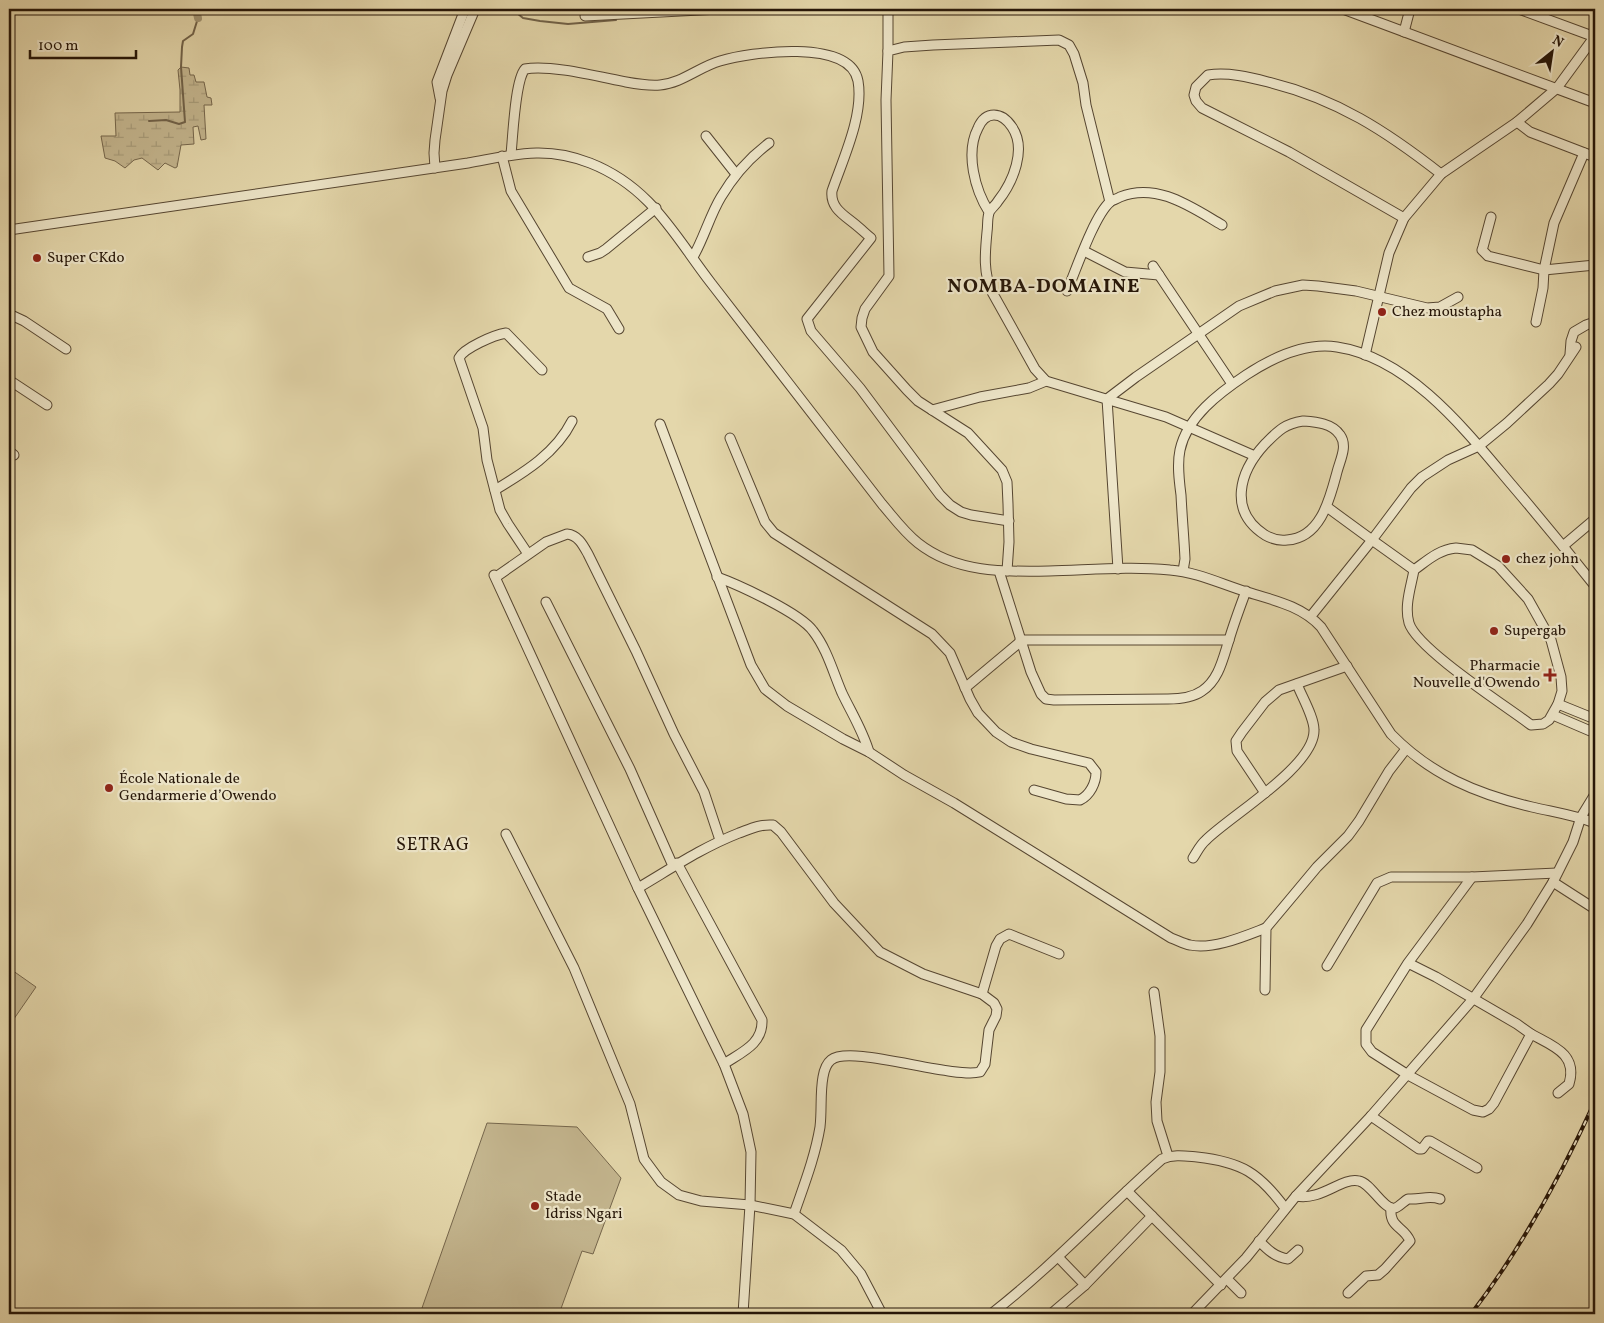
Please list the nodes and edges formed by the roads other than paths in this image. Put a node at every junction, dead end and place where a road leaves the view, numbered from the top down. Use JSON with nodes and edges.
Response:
{"nodes":[{"id":1,"x":465,"y":9,"type":"edge"},
{"id":2,"x":475,"y":9,"type":"edge"},
{"id":3,"x":719,"y":9,"type":"edge"},
{"id":4,"x":888,"y":9,"type":"edge"},
{"id":5,"x":1343,"y":9,"type":"edge"},
{"id":6,"x":1410,"y":9,"type":"edge"},
{"id":7,"x":1519,"y":9,"type":"edge"},
{"id":8,"x":585,"y":16,"type":"dead end"},
{"id":9,"x":1404,"y":32,"type":"junction"},
{"id":10,"x":1595,"y":36,"type":"edge"},
{"id":11,"x":888,"y":51,"type":"junction"},
{"id":12,"x":1557,"y":88,"type":"junction"},
{"id":13,"x":440,"y":100,"type":"junction"},
{"id":14,"x":1595,"y":103,"type":"edge"},
{"id":15,"x":1517,"y":122,"type":"junction"},
{"id":16,"x":706,"y":136,"type":"dead end"},
{"id":17,"x":770,"y":142,"type":"dead end"},
{"id":18,"x":1584,"y":153,"type":"junction"},
{"id":19,"x":506,"y":155,"type":"junction"},
{"id":20,"x":1595,"y":157,"type":"edge"},
{"id":21,"x":435,"y":168,"type":"junction"},
{"id":22,"x":736,"y":174,"type":"junction"},
{"id":23,"x":1441,"y":174,"type":"junction"},
{"id":24,"x":1110,"y":202,"type":"junction"},
{"id":25,"x":656,"y":208,"type":"junction"},
{"id":26,"x":989,"y":212,"type":"junction"},
{"id":27,"x":1491,"y":217,"type":"dead end"},
{"id":28,"x":1404,"y":218,"type":"junction"},
{"id":29,"x":1222,"y":225,"type":"dead end"},
{"id":30,"x":9,"y":230,"type":"edge"},
{"id":31,"x":1084,"y":251,"type":"junction"},
{"id":32,"x":588,"y":257,"type":"dead end"},
{"id":33,"x":693,"y":257,"type":"junction"},
{"id":34,"x":1595,"y":265,"type":"edge"},
{"id":35,"x":1153,"y":266,"type":"dead end"},
{"id":36,"x":1544,"y":270,"type":"junction"},
{"id":37,"x":1160,"y":275,"type":"junction"},
{"id":38,"x":1068,"y":292,"type":"dead end"},
{"id":39,"x":1380,"y":297,"type":"junction"},
{"id":40,"x":1458,"y":297,"type":"dead end"},
{"id":41,"x":9,"y":314,"type":"edge"},
{"id":42,"x":1536,"y":322,"type":"dead end"},
{"id":43,"x":1595,"y":322,"type":"edge"},
{"id":44,"x":619,"y":329,"type":"dead end"},
{"id":45,"x":1198,"y":334,"type":"junction"},
{"id":46,"x":66,"y":349,"type":"dead end"},
{"id":47,"x":1365,"y":355,"type":"junction"},
{"id":48,"x":542,"y":370,"type":"dead end"},
{"id":49,"x":9,"y":380,"type":"edge"},
{"id":50,"x":1046,"y":381,"type":"junction"},
{"id":51,"x":1232,"y":384,"type":"junction"},
{"id":52,"x":1106,"y":399,"type":"junction"},
{"id":53,"x":47,"y":405,"type":"dead end"},
{"id":54,"x":932,"y":410,"type":"junction"},
{"id":55,"x":572,"y":421,"type":"dead end"},
{"id":56,"x":660,"y":424,"type":"dead end"},
{"id":57,"x":1189,"y":426,"type":"junction"},
{"id":58,"x":730,"y":438,"type":"dead end"},
{"id":59,"x":1479,"y":446,"type":"junction"},
{"id":60,"x":1255,"y":456,"type":"junction"},
{"id":61,"x":495,"y":490,"type":"junction"},
{"id":62,"x":1327,"y":507,"type":"junction"},
{"id":63,"x":1595,"y":519,"type":"edge"},
{"id":64,"x":1009,"y":521,"type":"junction"},
{"id":65,"x":1372,"y":540,"type":"junction"},
{"id":66,"x":1563,"y":546,"type":"junction"},
{"id":67,"x":528,"y":554,"type":"junction"},
{"id":68,"x":1118,"y":569,"type":"junction"},
{"id":69,"x":1414,"y":570,"type":"junction"},
{"id":70,"x":1003,"y":571,"type":"junction"},
{"id":71,"x":1183,"y":571,"type":"junction"},
{"id":72,"x":717,"y":577,"type":"junction"},
{"id":73,"x":1595,"y":586,"type":"edge"},
{"id":74,"x":1246,"y":591,"type":"junction"},
{"id":75,"x":546,"y":602,"type":"dead end"},
{"id":76,"x":1311,"y":616,"type":"junction"},
{"id":77,"x":1229,"y":640,"type":"junction"},
{"id":78,"x":1020,"y":641,"type":"junction"},
{"id":79,"x":1347,"y":666,"type":"junction"},
{"id":80,"x":1297,"y":684,"type":"junction"},
{"id":81,"x":965,"y":688,"type":"junction"},
{"id":82,"x":1558,"y":704,"type":"junction"},
{"id":83,"x":1553,"y":715,"type":"junction"},
{"id":84,"x":1595,"y":719,"type":"edge"},
{"id":85,"x":1595,"y":733,"type":"edge"},
{"id":86,"x":1406,"y":749,"type":"junction"},
{"id":87,"x":869,"y":752,"type":"junction"},
{"id":88,"x":1034,"y":790,"type":"dead end"},
{"id":89,"x":1265,"y":793,"type":"junction"},
{"id":90,"x":1595,"y":794,"type":"edge"},
{"id":91,"x":1581,"y":818,"type":"junction"},
{"id":92,"x":1595,"y":823,"type":"edge"},
{"id":93,"x":506,"y":834,"type":"dead end"},
{"id":94,"x":720,"y":840,"type":"junction"},
{"id":95,"x":1193,"y":858,"type":"dead end"},
{"id":96,"x":675,"y":864,"type":"junction"},
{"id":97,"x":1472,"y":877,"type":"junction"},
{"id":98,"x":1555,"y":878,"type":"junction"},
{"id":99,"x":638,"y":888,"type":"junction"},
{"id":100,"x":1595,"y":909,"type":"edge"},
{"id":101,"x":1266,"y":928,"type":"junction"},
{"id":102,"x":1059,"y":954,"type":"dead end"},
{"id":103,"x":1408,"y":963,"type":"junction"},
{"id":104,"x":1328,"y":966,"type":"dead end"},
{"id":105,"x":1265,"y":990,"type":"dead end"},
{"id":106,"x":1154,"y":992,"type":"dead end"},
{"id":107,"x":982,"y":994,"type":"junction"},
{"id":108,"x":1472,"y":999,"type":"junction"},
{"id":109,"x":1531,"y":1034,"type":"junction"},
{"id":110,"x":724,"y":1064,"type":"junction"},
{"id":111,"x":1408,"y":1075,"type":"junction"},
{"id":112,"x":1558,"y":1093,"type":"dead end"},
{"id":113,"x":1371,"y":1116,"type":"junction"},
{"id":114,"x":1168,"y":1156,"type":"junction"},
{"id":115,"x":1477,"y":1168,"type":"dead end"},
{"id":116,"x":1127,"y":1191,"type":"junction"},
{"id":117,"x":1296,"y":1196,"type":"junction"},
{"id":118,"x":1440,"y":1199,"type":"dead end"},
{"id":119,"x":750,"y":1205,"type":"junction"},
{"id":120,"x":1285,"y":1208,"type":"junction"},
{"id":121,"x":1391,"y":1208,"type":"junction"},
{"id":122,"x":794,"y":1214,"type":"junction"},
{"id":123,"x":1152,"y":1216,"type":"junction"},
{"id":124,"x":1259,"y":1241,"type":"junction"},
{"id":125,"x":1298,"y":1250,"type":"dead end"},
{"id":126,"x":1058,"y":1258,"type":"junction"},
{"id":127,"x":1224,"y":1282,"type":"junction"},
{"id":128,"x":1086,"y":1285,"type":"junction"},
{"id":129,"x":1241,"y":1293,"type":"dead end"},
{"id":130,"x":1348,"y":1293,"type":"dead end"},
{"id":131,"x":744,"y":1314,"type":"edge"},
{"id":132,"x":882,"y":1314,"type":"edge"},
{"id":133,"x":991,"y":1314,"type":"edge"},
{"id":134,"x":1051,"y":1314,"type":"edge"},
{"id":135,"x":1192,"y":1314,"type":"edge"}],
"edges":[{"from":1,"to":13,"type":"street"},
{"from":2,"to":13,"type":"street"},
{"from":3,"to":8,"type":"street"},
{"from":4,"to":11,"type":"street"},
{"from":5,"to":9,"type":"street"},
{"from":6,"to":9,"type":"street"},
{"from":7,"to":10,"type":"street"},
{"from":9,"to":12,"type":"street"},
{"from":10,"to":12,"type":"street"},
{"from":11,"to":24,"type":"street"},
{"from":11,"to":54,"type":"street"},
{"from":12,"to":14,"type":"street"},
{"from":12,"to":15,"type":"street"},
{"from":13,"to":21,"type":"street"},
{"from":15,"to":18,"type":"street"},
{"from":15,"to":23,"type":"street"},
{"from":16,"to":22,"type":"street"},
{"from":17,"to":22,"type":"street"},
{"from":18,"to":20,"type":"street"},
{"from":18,"to":36,"type":"street"},
{"from":19,"to":21,"type":"street"},
{"from":19,"to":25,"type":"street"},
{"from":19,"to":44,"type":"street"},
{"from":19,"to":64,"type":"street"},
{"from":21,"to":30,"type":"street"},
{"from":22,"to":33,"type":"street"},
{"from":23,"to":28,"type":"street"},
{"from":23,"to":28,"type":"street"},
{"from":24,"to":29,"type":"street"},
{"from":24,"to":31,"type":"street"},
{"from":25,"to":32,"type":"street"},
{"from":25,"to":33,"type":"street"},
{"from":26,"to":26,"type":"street"},
{"from":26,"to":50,"type":"street"},
{"from":27,"to":36,"type":"street"},
{"from":28,"to":39,"type":"street"},
{"from":31,"to":37,"type":"street"},
{"from":31,"to":38,"type":"street"},
{"from":33,"to":70,"type":"street"},
{"from":34,"to":36,"type":"street"},
{"from":35,"to":37,"type":"street"},
{"from":36,"to":42,"type":"street"},
{"from":37,"to":45,"type":"street"},
{"from":39,"to":40,"type":"street"},
{"from":39,"to":45,"type":"street"},
{"from":39,"to":47,"type":"street"},
{"from":41,"to":46,"type":"street"},
{"from":43,"to":59,"type":"street"},
{"from":45,"to":51,"type":"street"},
{"from":45,"to":52,"type":"street"},
{"from":47,"to":51,"type":"street"},
{"from":47,"to":59,"type":"street"},
{"from":48,"to":61,"type":"street"},
{"from":49,"to":53,"type":"street"},
{"from":50,"to":52,"type":"street"},
{"from":50,"to":54,"type":"street"},
{"from":51,"to":57,"type":"street"},
{"from":52,"to":57,"type":"street"},
{"from":52,"to":68,"type":"street"},
{"from":54,"to":64,"type":"street"},
{"from":55,"to":61,"type":"street"},
{"from":56,"to":72,"type":"street"},
{"from":57,"to":60,"type":"street"},
{"from":57,"to":71,"type":"street"},
{"from":58,"to":81,"type":"street"},
{"from":59,"to":65,"type":"street"},
{"from":59,"to":66,"type":"street"},
{"from":60,"to":62,"type":"street"},
{"from":60,"to":62,"type":"street"},
{"from":61,"to":67,"type":"street"},
{"from":62,"to":65,"type":"street"},
{"from":63,"to":66,"type":"street"},
{"from":64,"to":70,"type":"street"},
{"from":65,"to":69,"type":"street"},
{"from":65,"to":76,"type":"street"},
{"from":66,"to":73,"type":"street"},
{"from":67,"to":94,"type":"street"},
{"from":67,"to":99,"type":"street"},
{"from":68,"to":70,"type":"street"},
{"from":68,"to":71,"type":"street"},
{"from":69,"to":82,"type":"street"},
{"from":69,"to":83,"type":"street"},
{"from":70,"to":78,"type":"street"},
{"from":71,"to":74,"type":"street"},
{"from":72,"to":87,"type":"street"},
{"from":72,"to":87,"type":"street"},
{"from":74,"to":76,"type":"street"},
{"from":74,"to":77,"type":"street"},
{"from":75,"to":96,"type":"street"},
{"from":76,"to":79,"type":"street"},
{"from":77,"to":78,"type":"street"},
{"from":77,"to":78,"type":"street"},
{"from":78,"to":81,"type":"street"},
{"from":79,"to":80,"type":"street"},
{"from":79,"to":86,"type":"street"},
{"from":80,"to":89,"type":"street"},
{"from":80,"to":89,"type":"street"},
{"from":81,"to":88,"type":"street"},
{"from":82,"to":83,"type":"street"},
{"from":82,"to":84,"type":"street"},
{"from":83,"to":85,"type":"street"},
{"from":86,"to":91,"type":"street"},
{"from":86,"to":101,"type":"street"},
{"from":87,"to":101,"type":"street"},
{"from":89,"to":95,"type":"street"},
{"from":90,"to":91,"type":"street"},
{"from":91,"to":92,"type":"street"},
{"from":91,"to":98,"type":"street"},
{"from":93,"to":119,"type":"street"},
{"from":94,"to":96,"type":"street"},
{"from":94,"to":107,"type":"street"},
{"from":96,"to":99,"type":"street"},
{"from":96,"to":110,"type":"street"},
{"from":97,"to":98,"type":"street"},
{"from":97,"to":103,"type":"street"},
{"from":97,"to":104,"type":"street"},
{"from":98,"to":100,"type":"street"},
{"from":98,"to":108,"type":"street"},
{"from":99,"to":110,"type":"street"},
{"from":101,"to":105,"type":"street"},
{"from":102,"to":107,"type":"street"},
{"from":103,"to":108,"type":"street"},
{"from":103,"to":111,"type":"street"},
{"from":106,"to":114,"type":"street"},
{"from":107,"to":122,"type":"street"},
{"from":108,"to":109,"type":"street"},
{"from":108,"to":111,"type":"street"},
{"from":109,"to":111,"type":"street"},
{"from":109,"to":112,"type":"street"},
{"from":110,"to":119,"type":"street"},
{"from":111,"to":113,"type":"street"},
{"from":113,"to":115,"type":"street"},
{"from":113,"to":117,"type":"street"},
{"from":114,"to":116,"type":"street"},
{"from":114,"to":120,"type":"street"},
{"from":116,"to":123,"type":"street"},
{"from":116,"to":126,"type":"street"},
{"from":117,"to":120,"type":"street"},
{"from":117,"to":121,"type":"street"},
{"from":118,"to":121,"type":"street"},
{"from":119,"to":122,"type":"street"},
{"from":119,"to":131,"type":"street"},
{"from":120,"to":124,"type":"street"},
{"from":121,"to":130,"type":"street"},
{"from":122,"to":132,"type":"street"},
{"from":123,"to":127,"type":"street"},
{"from":123,"to":128,"type":"street"},
{"from":124,"to":125,"type":"street"},
{"from":124,"to":127,"type":"street"},
{"from":126,"to":128,"type":"street"},
{"from":126,"to":133,"type":"street"},
{"from":127,"to":129,"type":"street"},
{"from":127,"to":135,"type":"street"},
{"from":128,"to":134,"type":"street"}]}
